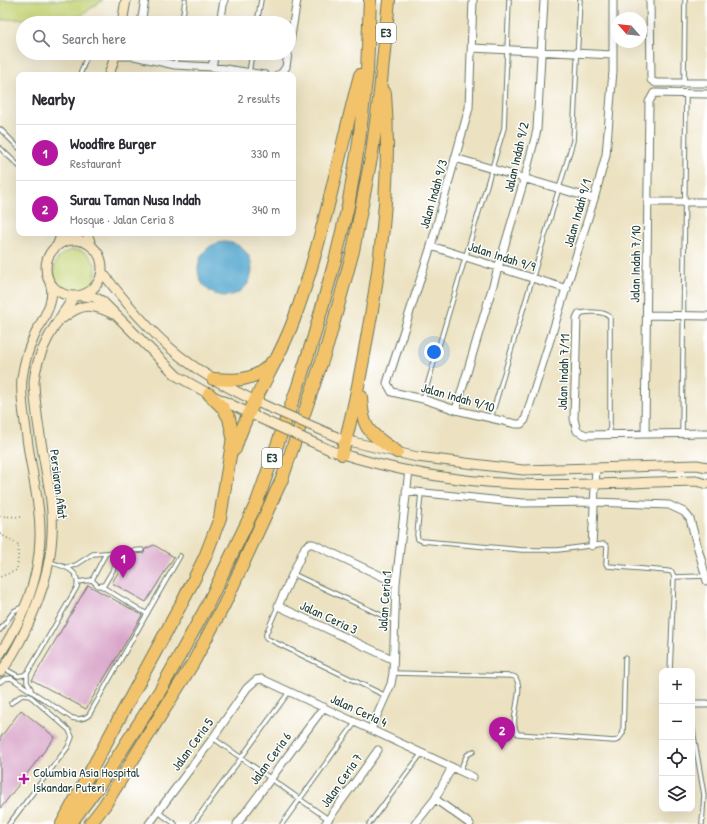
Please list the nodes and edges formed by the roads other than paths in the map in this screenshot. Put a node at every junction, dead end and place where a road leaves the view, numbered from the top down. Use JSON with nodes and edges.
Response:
{"nodes":[{"id":1,"x":126,"y":0,"type":"edge"},
{"id":2,"x":145,"y":0,"type":"edge"},
{"id":3,"x":186,"y":0,"type":"edge"},
{"id":4,"x":224,"y":0,"type":"edge"},
{"id":5,"x":261,"y":0,"type":"edge"},
{"id":6,"x":297,"y":0,"type":"edge"},
{"id":7,"x":370,"y":0,"type":"edge"},
{"id":8,"x":389,"y":0,"type":"edge"},
{"id":9,"x":473,"y":0,"type":"edge"},
{"id":10,"x":509,"y":0,"type":"edge"},
{"id":11,"x":544,"y":0,"type":"edge"},
{"id":12,"x":580,"y":0,"type":"edge"},
{"id":13,"x":613,"y":0,"type":"edge"},
{"id":14,"x":650,"y":0,"type":"edge"},
{"id":15,"x":684,"y":0,"type":"edge"},
{"id":16,"x":123,"y":16,"type":"edge"},
{"id":17,"x":142,"y":16,"type":"edge"},
{"id":18,"x":183,"y":16,"type":"edge"},
{"id":19,"x":221,"y":16,"type":"edge"},
{"id":20,"x":258,"y":16,"type":"edge"},
{"id":21,"x":294,"y":16,"type":"edge"},
{"id":22,"x":472,"y":48,"type":"junction"},
{"id":23,"x":507,"y":49,"type":"junction"},
{"id":24,"x":367,"y":51,"type":"junction"},
{"id":25,"x":541,"y":52,"type":"junction"},
{"id":26,"x":578,"y":54,"type":"junction"},
{"id":27,"x":613,"y":55,"type":"junction"},
{"id":28,"x":85,"y":60,"type":"edge"},
{"id":29,"x":114,"y":60,"type":"edge"},
{"id":30,"x":154,"y":60,"type":"edge"},
{"id":31,"x":176,"y":60,"type":"edge"},
{"id":32,"x":214,"y":60,"type":"edge"},
{"id":33,"x":251,"y":60,"type":"edge"},
{"id":34,"x":287,"y":60,"type":"edge"},
{"id":35,"x":175,"y":65,"type":"junction"},
{"id":36,"x":383,"y":65,"type":"junction"},
{"id":37,"x":212,"y":67,"type":"junction"},
{"id":38,"x":81,"y":72,"type":"edge"},
{"id":39,"x":110,"y":72,"type":"edge"},
{"id":40,"x":243,"y":72,"type":"edge"},
{"id":41,"x":249,"y":72,"type":"edge"},
{"id":42,"x":282,"y":72,"type":"edge"},
{"id":43,"x":684,"y":83,"type":"junction"},
{"id":44,"x":707,"y":83,"type":"edge"},
{"id":45,"x":686,"y":94,"type":"junction"},
{"id":46,"x":707,"y":94,"type":"edge"},
{"id":47,"x":0,"y":129,"type":"edge"},
{"id":48,"x":16,"y":145,"type":"edge"},
{"id":49,"x":0,"y":148,"type":"edge"},
{"id":50,"x":455,"y":158,"type":"junction"},
{"id":51,"x":16,"y":163,"type":"edge"},
{"id":52,"x":492,"y":168,"type":"junction"},
{"id":53,"x":526,"y":177,"type":"junction"},
{"id":54,"x":560,"y":188,"type":"junction"},
{"id":55,"x":594,"y":198,"type":"junction"},
{"id":56,"x":648,"y":202,"type":"junction"},
{"id":57,"x":685,"y":202,"type":"junction"},
{"id":58,"x":707,"y":202,"type":"edge"},
{"id":59,"x":61,"y":236,"type":"edge"},
{"id":60,"x":88,"y":236,"type":"edge"},
{"id":61,"x":91,"y":245,"type":"junction"},
{"id":62,"x":57,"y":246,"type":"junction"},
{"id":63,"x":431,"y":246,"type":"junction"},
{"id":64,"x":465,"y":257,"type":"junction"},
{"id":65,"x":499,"y":268,"type":"junction"},
{"id":66,"x":102,"y":272,"type":"junction"},
{"id":67,"x":532,"y":278,"type":"junction"},
{"id":68,"x":50,"y":283,"type":"junction"},
{"id":69,"x":567,"y":289,"type":"junction"},
{"id":70,"x":78,"y":296,"type":"junction"},
{"id":71,"x":579,"y":314,"type":"joint"},
{"id":72,"x":647,"y":315,"type":"junction"},
{"id":73,"x":683,"y":316,"type":"junction"},
{"id":74,"x":707,"y":316,"type":"edge"},
{"id":75,"x":122,"y":319,"type":"junction"},
{"id":76,"x":57,"y":322,"type":"junction"},
{"id":77,"x":282,"y":350,"type":"junction"},
{"id":78,"x":24,"y":370,"type":"junction"},
{"id":79,"x":36,"y":373,"type":"junction"},
{"id":80,"x":360,"y":378,"type":"junction"},
{"id":81,"x":213,"y":379,"type":"junction"},
{"id":82,"x":389,"y":389,"type":"joint"},
{"id":83,"x":208,"y":394,"type":"junction"},
{"id":84,"x":423,"y":399,"type":"junction"},
{"id":85,"x":261,"y":404,"type":"junction"},
{"id":86,"x":456,"y":410,"type":"junction"},
{"id":87,"x":255,"y":416,"type":"junction"},
{"id":88,"x":491,"y":418,"type":"junction"},
{"id":89,"x":521,"y":424,"type":"joint"},
{"id":90,"x":682,"y":433,"type":"junction"},
{"id":91,"x":707,"y":433,"type":"edge"},
{"id":92,"x":610,"y":434,"type":"junction"},
{"id":93,"x":645,"y":434,"type":"junction"},
{"id":94,"x":341,"y":439,"type":"junction"},
{"id":95,"x":337,"y":452,"type":"junction"},
{"id":96,"x":397,"y":452,"type":"junction"},
{"id":97,"x":596,"y":468,"type":"junction"},
{"id":98,"x":707,"y":468,"type":"edge"},
{"id":99,"x":229,"y":470,"type":"junction"},
{"id":100,"x":408,"y":470,"type":"junction"},
{"id":101,"x":596,"y":483,"type":"junction"},
{"id":102,"x":707,"y":484,"type":"edge"},
{"id":103,"x":406,"y":492,"type":"junction"},
{"id":104,"x":420,"y":493,"type":"junction"},
{"id":105,"x":595,"y":502,"type":"junction"},
{"id":106,"x":592,"y":546,"type":"junction"},
{"id":107,"x":142,"y":550,"type":"dead end"},
{"id":108,"x":113,"y":552,"type":"junction"},
{"id":109,"x":106,"y":553,"type":"junction"},
{"id":110,"x":180,"y":556,"type":"dead end"},
{"id":111,"x":49,"y":562,"type":"junction"},
{"id":112,"x":68,"y":567,"type":"junction"},
{"id":113,"x":293,"y":574,"type":"junction"},
{"id":114,"x":674,"y":577,"type":"junction"},
{"id":115,"x":706,"y":579,"type":"edge"},
{"id":116,"x":92,"y":580,"type":"junction"},
{"id":117,"x":78,"y":582,"type":"junction"},
{"id":118,"x":396,"y":583,"type":"junction"},
{"id":119,"x":101,"y":586,"type":"junction"},
{"id":120,"x":27,"y":604,"type":"junction"},
{"id":121,"x":278,"y":606,"type":"junction"},
{"id":122,"x":147,"y":614,"type":"junction"},
{"id":123,"x":394,"y":621,"type":"junction"},
{"id":124,"x":0,"y":630,"type":"edge"},
{"id":125,"x":0,"y":654,"type":"edge"},
{"id":126,"x":625,"y":658,"type":"dead end"},
{"id":127,"x":392,"y":659,"type":"junction"},
{"id":128,"x":670,"y":668,"type":"edge"},
{"id":129,"x":1,"y":669,"type":"edge"},
{"id":130,"x":28,"y":672,"type":"junction"},
{"id":131,"x":393,"y":673,"type":"junction"},
{"id":132,"x":256,"y":680,"type":"joint"},
{"id":133,"x":0,"y":682,"type":"edge"},
{"id":134,"x":33,"y":691,"type":"junction"},
{"id":135,"x":290,"y":691,"type":"junction"},
{"id":136,"x":386,"y":696,"type":"junction"},
{"id":137,"x":11,"y":703,"type":"dead end"},
{"id":138,"x":695,"y":704,"type":"edge"},
{"id":139,"x":707,"y":704,"type":"edge"},
{"id":140,"x":324,"y":707,"type":"junction"},
{"id":141,"x":356,"y":722,"type":"junction"},
{"id":142,"x":371,"y":729,"type":"junction"},
{"id":143,"x":213,"y":738,"type":"junction"},
{"id":144,"x":695,"y":740,"type":"edge"},
{"id":145,"x":378,"y":750,"type":"dead end"},
{"id":146,"x":474,"y":751,"type":"dead end"},
{"id":147,"x":422,"y":752,"type":"junction"},
{"id":148,"x":241,"y":758,"type":"junction"},
{"id":149,"x":452,"y":766,"type":"junction"},
{"id":150,"x":460,"y":770,"type":"junction"},
{"id":151,"x":473,"y":776,"type":"dead end"},
{"id":152,"x":270,"y":778,"type":"junction"},
{"id":153,"x":706,"y":795,"type":"edge"},
{"id":154,"x":435,"y":799,"type":"junction"},
{"id":155,"x":300,"y":800,"type":"junction"},
{"id":156,"x":158,"y":812,"type":"junction"},
{"id":157,"x":326,"y":822,"type":"edge"},
{"id":158,"x":9,"y":824,"type":"edge"},
{"id":159,"x":62,"y":824,"type":"edge"},
{"id":160,"x":70,"y":824,"type":"edge"},
{"id":161,"x":90,"y":824,"type":"edge"},
{"id":162,"x":149,"y":824,"type":"edge"},
{"id":163,"x":175,"y":824,"type":"edge"},
{"id":164,"x":193,"y":824,"type":"edge"},
{"id":165,"x":237,"y":824,"type":"edge"},
{"id":166,"x":282,"y":824,"type":"edge"},
{"id":167,"x":334,"y":824,"type":"edge"},
{"id":168,"x":369,"y":824,"type":"edge"},
{"id":169,"x":415,"y":824,"type":"edge"},
{"id":170,"x":470,"y":824,"type":"edge"},
{"id":171,"x":702,"y":824,"type":"edge"}],
"edges":[{"from":1,"to":16,"type":"main road"},
{"from":2,"to":17,"type":"street"},
{"from":3,"to":18,"type":"lane"},
{"from":4,"to":19,"type":"street"},
{"from":5,"to":20,"type":"lane"},
{"from":6,"to":21,"type":"street"},
{"from":7,"to":24,"type":"highway","number":"E3"},
{"from":8,"to":36,"type":"highway","number":"E3"},
{"from":9,"to":22,"type":"street","name":"Jalan Indah 9/3"},
{"from":10,"to":23,"type":"lane"},
{"from":11,"to":25,"type":"street","name":"Jalan Indah 9/2"},
{"from":12,"to":26,"type":"lane"},
{"from":13,"to":27,"type":"street","name":"Jalan Indah 9/1"},
{"from":14,"to":43,"type":"street"},
{"from":15,"to":43,"type":"lane"},
{"from":22,"to":23,"type":"street"},
{"from":22,"to":50,"type":"street","name":"Jalan Indah 9/3"},
{"from":23,"to":25,"type":"street"},
{"from":23,"to":52,"type":"lane"},
{"from":24,"to":77,"type":"highway"},
{"from":24,"to":160,"type":"highway","number":"E3"},
{"from":25,"to":26,"type":"street"},
{"from":25,"to":53,"type":"street","name":"Jalan Indah 9/2"},
{"from":26,"to":27,"type":"street"},
{"from":26,"to":54,"type":"lane"},
{"from":27,"to":55,"type":"street","name":"Jalan Indah 9/1"},
{"from":28,"to":38,"type":"lane"},
{"from":29,"to":39,"type":"main road"},
{"from":30,"to":35,"type":"street"},
{"from":31,"to":35,"type":"lane"},
{"from":32,"to":37,"type":"street"},
{"from":33,"to":41,"type":"lane"},
{"from":34,"to":42,"type":"street"},
{"from":35,"to":37,"type":"street"},
{"from":36,"to":80,"type":"highway"},
{"from":36,"to":161,"type":"highway","number":"E3"},
{"from":37,"to":40,"type":"street"},
{"from":43,"to":44,"type":"street"},
{"from":45,"to":46,"type":"street"},
{"from":45,"to":56,"type":"street","name":"Jalan Indah 7/10"},
{"from":45,"to":57,"type":"lane"},
{"from":47,"to":48,"type":"lane"},
{"from":49,"to":51,"type":"lane"},
{"from":50,"to":52,"type":"street"},
{"from":50,"to":63,"type":"street","name":"Jalan Indah 9/3"},
{"from":52,"to":53,"type":"street"},
{"from":52,"to":64,"type":"lane"},
{"from":53,"to":54,"type":"street"},
{"from":53,"to":65,"type":"street","name":"Jalan Indah 9/2"},
{"from":54,"to":55,"type":"street"},
{"from":54,"to":67,"type":"lane"},
{"from":55,"to":69,"type":"street","name":"Jalan Indah 9/1"},
{"from":56,"to":57,"type":"street"},
{"from":56,"to":72,"type":"street","name":"Jalan Indah 7/10"},
{"from":57,"to":58,"type":"street"},
{"from":57,"to":73,"type":"lane"},
{"from":59,"to":62,"type":"main road"},
{"from":60,"to":61,"type":"main road"},
{"from":61,"to":62,"type":"main road"},
{"from":61,"to":66,"type":"main road"},
{"from":62,"to":68,"type":"main road"},
{"from":63,"to":64,"type":"street","name":"Jalan Indah 9/9"},
{"from":63,"to":82,"type":"street","name":"Jalan Indah 9/3"},
{"from":64,"to":65,"type":"street","name":"Jalan Indah 9/9"},
{"from":64,"to":84,"type":"lane"},
{"from":65,"to":67,"type":"street","name":"Jalan Indah 9/9"},
{"from":65,"to":86,"type":"street","name":"Jalan Indah 9/2"},
{"from":66,"to":70,"type":"main road"},
{"from":66,"to":81,"type":"main road"},
{"from":67,"to":69,"type":"street","name":"Jalan Indah 9/9"},
{"from":67,"to":88,"type":"lane"},
{"from":68,"to":70,"type":"main road"},
{"from":68,"to":78,"type":"main road","name":"Persiaran Afiat"},
{"from":69,"to":89,"type":"street","name":"Jalan Indah 9/1"},
{"from":70,"to":75,"type":"main road"},
{"from":70,"to":76,"type":"main road","name":"Persiaran Afiat"},
{"from":71,"to":92,"type":"lane"},
{"from":71,"to":92,"type":"street","name":"Jalan Indah 7/11"},
{"from":72,"to":73,"type":"street"},
{"from":72,"to":93,"type":"street","name":"Jalan Indah 7/10"},
{"from":73,"to":74,"type":"street"},
{"from":73,"to":90,"type":"lane"},
{"from":75,"to":76,"type":"main road"},
{"from":75,"to":83,"type":"main road"},
{"from":76,"to":79,"type":"main road","name":"Persiaran Afiat"},
{"from":77,"to":81,"type":"highway"},
{"from":77,"to":85,"type":"highway"},
{"from":78,"to":79,"type":"main road"},
{"from":78,"to":120,"type":"main road","name":"Persiaran Afiat"},
{"from":79,"to":111,"type":"main road","name":"Persiaran Afiat"},
{"from":80,"to":94,"type":"highway"},
{"from":80,"to":96,"type":"highway"},
{"from":81,"to":85,"type":"main road"},
{"from":82,"to":84,"type":"street","name":"Jalan Indah 9/10"},
{"from":83,"to":87,"type":"main road"},
{"from":83,"to":99,"type":"highway"},
{"from":84,"to":86,"type":"street","name":"Jalan Indah 9/10"},
{"from":85,"to":87,"type":"highway"},
{"from":85,"to":94,"type":"main road","bridge":true},
{"from":86,"to":88,"type":"street","name":"Jalan Indah 9/10"},
{"from":87,"to":95,"type":"main road","bridge":true},
{"from":87,"to":99,"type":"highway"},
{"from":88,"to":89,"type":"street","name":"Jalan Indah 9/10"},
{"from":90,"to":91,"type":"street"},
{"from":90,"to":93,"type":"street"},
{"from":92,"to":93,"type":"street"},
{"from":94,"to":95,"type":"highway"},
{"from":94,"to":96,"type":"main road"},
{"from":95,"to":100,"type":"main road"},
{"from":96,"to":97,"type":"main road"},
{"from":97,"to":98,"type":"main road"},
{"from":97,"to":101,"type":"street"},
{"from":99,"to":159,"type":"highway"},
{"from":100,"to":101,"type":"main road"},
{"from":100,"to":103,"type":"street","name":"Jalan Ceria 1"},
{"from":101,"to":102,"type":"main road"},
{"from":101,"to":105,"type":"street"},
{"from":103,"to":104,"type":"street"},
{"from":103,"to":118,"type":"street","name":"Jalan Ceria 1"},
{"from":104,"to":105,"type":"street"},
{"from":104,"to":106,"type":"lane"},
{"from":105,"to":106,"type":"street"},
{"from":105,"to":115,"type":"street"},
{"from":106,"to":114,"type":"lane"},
{"from":107,"to":108,"type":"lane"},
{"from":108,"to":109,"type":"lane"},
{"from":108,"to":119,"type":"lane"},
{"from":109,"to":112,"type":"lane"},
{"from":109,"to":116,"type":"lane"},
{"from":110,"to":122,"type":"lane"},
{"from":111,"to":112,"type":"lane"},
{"from":111,"to":129,"type":"main road","name":"Persiaran Afiat"},
{"from":112,"to":117,"type":"lane"},
{"from":113,"to":118,"type":"street"},
{"from":113,"to":121,"type":"street"},
{"from":113,"to":123,"type":"lane"},
{"from":114,"to":115,"type":"lane"},
{"from":114,"to":128,"type":"lane"},
{"from":116,"to":117,"type":"lane"},
{"from":116,"to":119,"type":"lane"},
{"from":117,"to":130,"type":"lane"},
{"from":118,"to":123,"type":"street","name":"Jalan Ceria 1"},
{"from":119,"to":122,"type":"lane"},
{"from":120,"to":124,"type":"lane"},
{"from":120,"to":125,"type":"main road","name":"Persiaran Afiat"},
{"from":121,"to":127,"type":"street","name":"Jalan Ceria 3"},
{"from":121,"to":136,"type":"lane"},
{"from":122,"to":134,"type":"lane"},
{"from":123,"to":127,"type":"street","name":"Jalan Ceria 1"},
{"from":126,"to":131,"type":"lane"},
{"from":127,"to":131,"type":"street","name":"Jalan Ceria 1"},
{"from":129,"to":130,"type":"lane"},
{"from":130,"to":134,"type":"lane"},
{"from":131,"to":136,"type":"street","name":"Jalan Ceria 1"},
{"from":132,"to":135,"type":"street","name":"Jalan Ceria 4"},
{"from":132,"to":143,"type":"street","name":"Jalan Ceria 5"},
{"from":133,"to":134,"type":"lane"},
{"from":135,"to":140,"type":"street","name":"Jalan Ceria 4"},
{"from":135,"to":148,"type":"lane"},
{"from":136,"to":142,"type":"street","name":"Jalan Ceria 1"},
{"from":137,"to":158,"type":"lane"},
{"from":138,"to":139,"type":"street"},
{"from":140,"to":141,"type":"street","name":"Jalan Ceria 4"},
{"from":140,"to":152,"type":"street","name":"Jalan Ceria 6"},
{"from":141,"to":142,"type":"street","name":"Jalan Ceria 4"},
{"from":141,"to":155,"type":"lane"},
{"from":142,"to":147,"type":"street","name":"Jalan Ceria 4"},
{"from":143,"to":148,"type":"lane"},
{"from":143,"to":156,"type":"street","name":"Jalan Ceria 5"},
{"from":144,"to":153,"type":"lane"},
{"from":145,"to":157,"type":"street","name":"Jalan Ceria 7"},
{"from":146,"to":150,"type":"lane"},
{"from":147,"to":149,"type":"street","name":"Jalan Ceria 4"},
{"from":147,"to":168,"type":"lane"},
{"from":148,"to":152,"type":"lane"},
{"from":148,"to":164,"type":"lane"},
{"from":149,"to":150,"type":"street","name":"Jalan Ceria 4"},
{"from":149,"to":154,"type":"street"},
{"from":150,"to":151,"type":"street","name":"Jalan Ceria 4"},
{"from":152,"to":155,"type":"lane"},
{"from":152,"to":165,"type":"street","name":"Jalan Ceria 6"},
{"from":153,"to":171,"type":"lane"},
{"from":154,"to":169,"type":"street"},
{"from":154,"to":170,"type":"street"},
{"from":155,"to":157,"type":"lane"},
{"from":155,"to":166,"type":"lane"},
{"from":156,"to":162,"type":"street","name":"Jalan Ceria 5"},
{"from":156,"to":163,"type":"lane"},
{"from":157,"to":167,"type":"street"}]}
